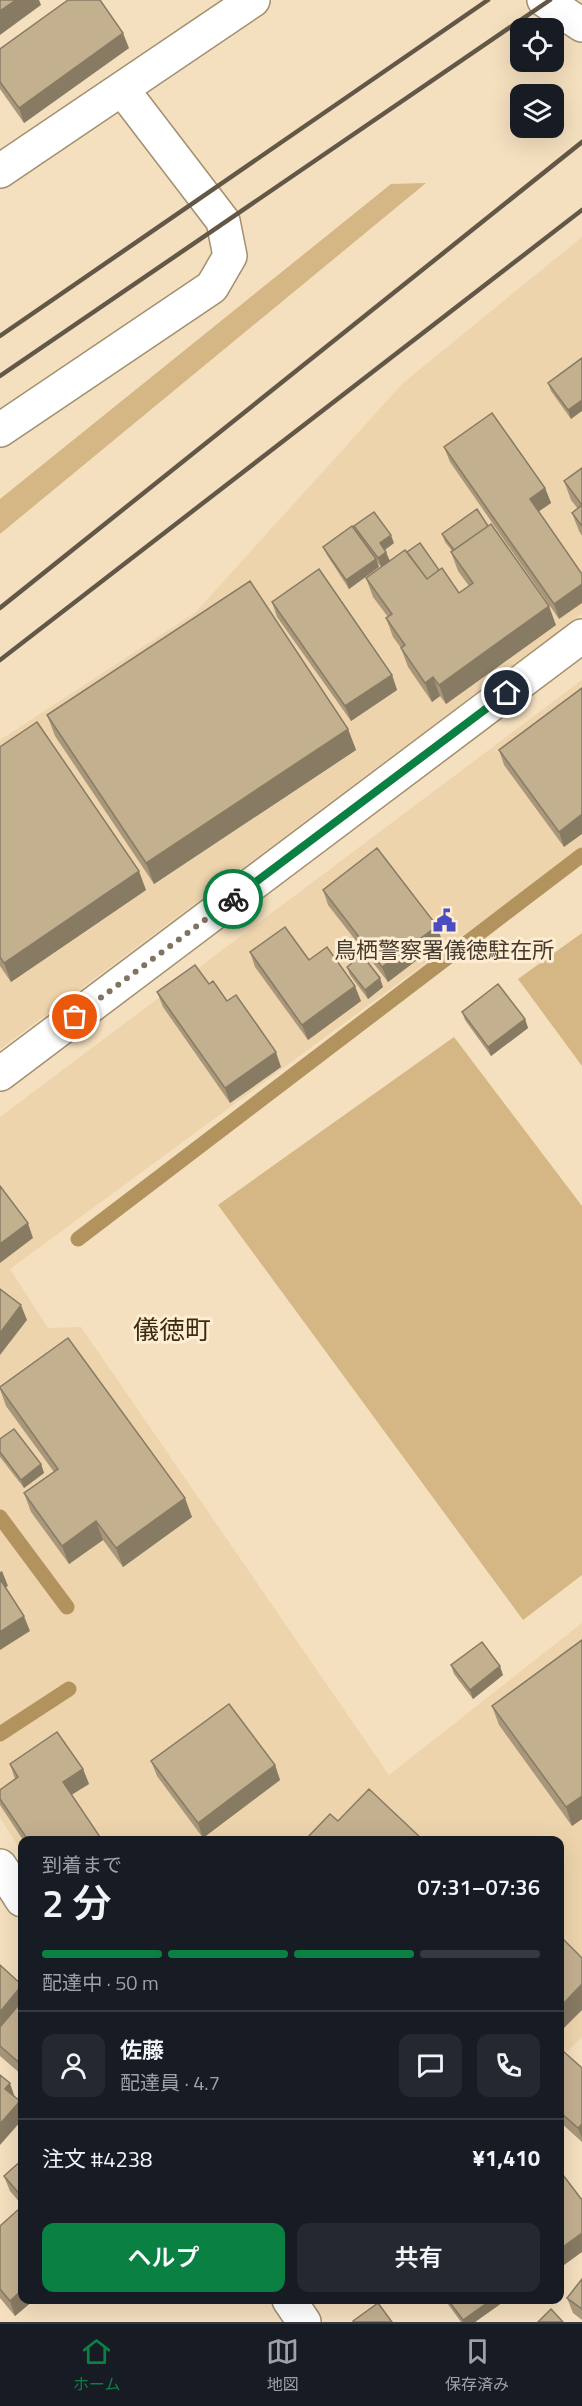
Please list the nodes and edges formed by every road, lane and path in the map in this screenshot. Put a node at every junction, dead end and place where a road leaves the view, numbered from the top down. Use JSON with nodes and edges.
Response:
{"nodes":[{"id":1,"x":253,"y":0,"type":"edge"},
{"id":2,"x":544,"y":0,"type":"edge"},
{"id":3,"x":582,"y":25,"type":"edge"},
{"id":4,"x":122,"y":89,"type":"junction"},
{"id":5,"x":0,"y":171,"type":"edge"},
{"id":6,"x":0,"y":430,"type":"edge"},
{"id":7,"x":582,"y":636,"type":"edge"},
{"id":8,"x":0,"y":1074,"type":"edge"},
{"id":9,"x":0,"y":1866,"type":"edge"},
{"id":10,"x":18,"y":1894,"type":"edge"},
{"id":11,"x":292,"y":2304,"type":"edge"},
{"id":12,"x":304,"y":2322,"type":"edge"}],
"edges":[{"from":1,"to":4,"type":"street"},
{"from":2,"to":3,"type":"street"},
{"from":4,"to":5,"type":"street"},
{"from":4,"to":6,"type":"street"},
{"from":7,"to":8,"type":"street"},
{"from":9,"to":10,"type":"street"},
{"from":11,"to":12,"type":"street"}]}
